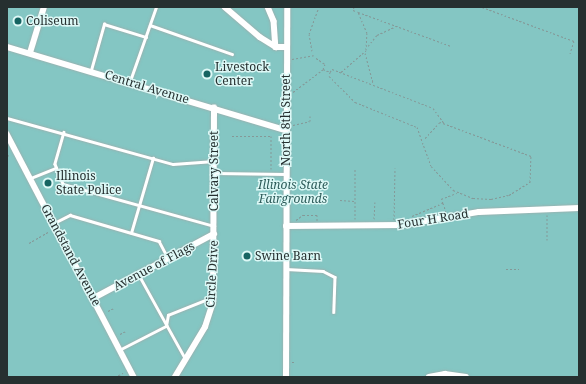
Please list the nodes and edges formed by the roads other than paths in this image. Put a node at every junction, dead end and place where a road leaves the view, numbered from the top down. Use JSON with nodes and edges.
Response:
{"nodes":[{"id":1,"x":44,"y":7,"type":"edge"},
{"id":2,"x":156,"y":7,"type":"edge"},
{"id":3,"x":225,"y":7,"type":"edge"},
{"id":4,"x":268,"y":7,"type":"edge"},
{"id":5,"x":287,"y":7,"type":"edge"},
{"id":6,"x":150,"y":25,"type":"junction"},
{"id":7,"x":146,"y":37,"type":"junction"},
{"id":8,"x":7,"y":47,"type":"edge"},
{"id":9,"x":276,"y":47,"type":"junction"},
{"id":10,"x":287,"y":47,"type":"junction"},
{"id":11,"x":30,"y":54,"type":"junction"},
{"id":12,"x":232,"y":54,"type":"dead end"},
{"id":13,"x":91,"y":70,"type":"junction"},
{"id":14,"x":130,"y":81,"type":"junction"},
{"id":15,"x":214,"y":108,"type":"junction"},
{"id":16,"x":7,"y":118,"type":"edge"},
{"id":17,"x":286,"y":130,"type":"junction"},
{"id":18,"x":64,"y":132,"type":"junction"},
{"id":19,"x":7,"y":134,"type":"edge"},
{"id":20,"x":153,"y":158,"type":"junction"},
{"id":21,"x":214,"y":161,"type":"junction"},
{"id":22,"x":56,"y":168,"type":"junction"},
{"id":23,"x":214,"y":174,"type":"junction"},
{"id":24,"x":286,"y":174,"type":"junction"},
{"id":25,"x":31,"y":178,"type":"junction"},
{"id":26,"x":138,"y":206,"type":"junction"},
{"id":27,"x":579,"y":208,"type":"edge"},
{"id":28,"x":54,"y":223,"type":"junction"},
{"id":29,"x":215,"y":226,"type":"junction"},
{"id":30,"x":286,"y":226,"type":"junction"},
{"id":31,"x":131,"y":232,"type":"junction"},
{"id":32,"x":214,"y":234,"type":"junction"},
{"id":33,"x":168,"y":259,"type":"junction"},
{"id":34,"x":286,"y":269,"type":"junction"},
{"id":35,"x":138,"y":274,"type":"junction"},
{"id":36,"x":213,"y":297,"type":"junction"},
{"id":37,"x":94,"y":298,"type":"junction"},
{"id":38,"x":334,"y":312,"type":"dead end"},
{"id":39,"x":166,"y":326,"type":"junction"},
{"id":40,"x":120,"y":350,"type":"junction"},
{"id":41,"x":186,"y":360,"type":"junction"},
{"id":42,"x":134,"y":377,"type":"edge"},
{"id":43,"x":175,"y":377,"type":"edge"},
{"id":44,"x":286,"y":377,"type":"edge"},
{"id":45,"x":429,"y":377,"type":"edge"},
{"id":46,"x":466,"y":377,"type":"edge"}],
"edges":[{"from":1,"to":11,"type":"street"},
{"from":2,"to":6,"type":"lane"},
{"from":3,"to":9,"type":"street"},
{"from":4,"to":9,"type":"street"},
{"from":5,"to":10,"type":"street","name":"North 8th Street"},
{"from":6,"to":7,"type":"lane"},
{"from":6,"to":12,"type":"lane"},
{"from":7,"to":13,"type":"lane"},
{"from":7,"to":14,"type":"lane"},
{"from":8,"to":11,"type":"street","name":"Central Avenue"},
{"from":9,"to":10,"type":"street"},
{"from":10,"to":17,"type":"street","name":"North 8th Street"},
{"from":11,"to":13,"type":"street","name":"Central Avenue"},
{"from":13,"to":14,"type":"street","name":"Central Avenue"},
{"from":14,"to":15,"type":"street","name":"Central Avenue"},
{"from":15,"to":17,"type":"street","name":"Central Avenue"},
{"from":15,"to":21,"type":"street","name":"Calvary Street"},
{"from":16,"to":18,"type":"lane"},
{"from":17,"to":24,"type":"street","name":"North 8th Street"},
{"from":18,"to":20,"type":"lane"},
{"from":18,"to":22,"type":"lane"},
{"from":19,"to":25,"type":"street","name":"Grandstand Avenue"},
{"from":20,"to":21,"type":"lane"},
{"from":20,"to":26,"type":"lane"},
{"from":21,"to":23,"type":"street","name":"Calvary Street"},
{"from":22,"to":25,"type":"lane"},
{"from":22,"to":26,"type":"lane"},
{"from":23,"to":24,"type":"lane"},
{"from":23,"to":29,"type":"street","name":"Calvary Street"},
{"from":24,"to":30,"type":"street","name":"North 8th Street"},
{"from":25,"to":28,"type":"street","name":"Grandstand Avenue"},
{"from":26,"to":29,"type":"lane"},
{"from":26,"to":31,"type":"lane"},
{"from":27,"to":30,"type":"street","name":"Four H Road"},
{"from":28,"to":31,"type":"lane"},
{"from":28,"to":37,"type":"street","name":"Grandstand Avenue"},
{"from":29,"to":32,"type":"street","name":"Calvary Street"},
{"from":30,"to":34,"type":"street","name":"North 8th Street"},
{"from":31,"to":33,"type":"lane"},
{"from":32,"to":33,"type":"street","name":"Avenue of Flags"},
{"from":32,"to":36,"type":"street","name":"Circle Drive"},
{"from":33,"to":35,"type":"street","name":"Avenue of Flags"},
{"from":34,"to":38,"type":"lane"},
{"from":34,"to":44,"type":"street","name":"North 8th Street"},
{"from":35,"to":37,"type":"street","name":"Avenue of Flags"},
{"from":35,"to":39,"type":"lane"},
{"from":36,"to":39,"type":"lane"},
{"from":36,"to":41,"type":"street","name":"Circle Drive"},
{"from":37,"to":40,"type":"street","name":"Grandstand Avenue"},
{"from":39,"to":40,"type":"lane"},
{"from":39,"to":41,"type":"lane"},
{"from":40,"to":42,"type":"street","name":"Grandstand Avenue"},
{"from":41,"to":43,"type":"street","name":"Circle Drive"},
{"from":45,"to":46,"type":"street"}]}
